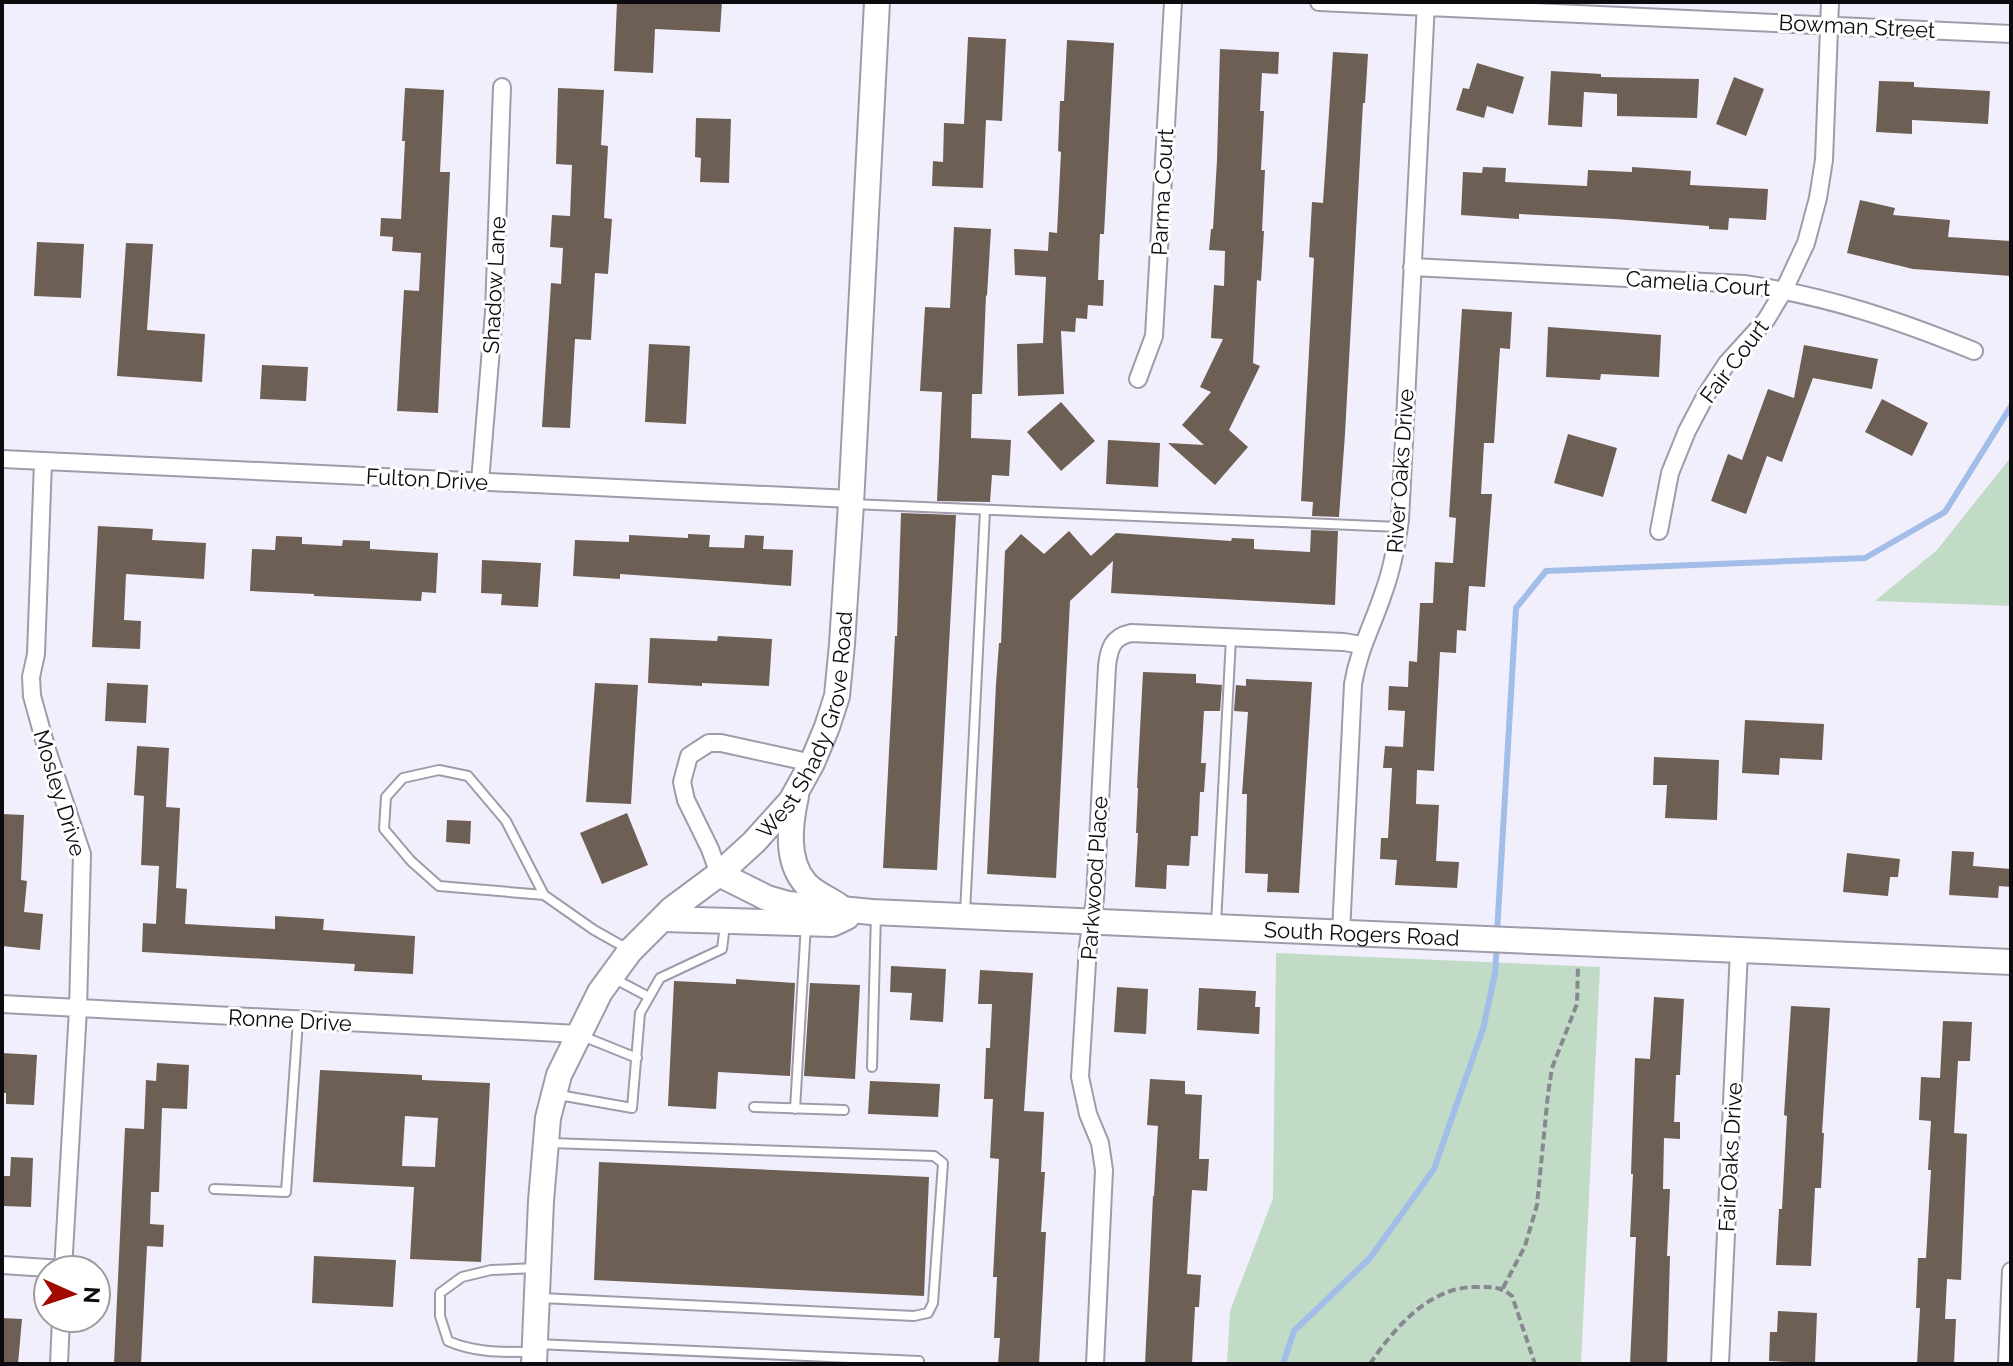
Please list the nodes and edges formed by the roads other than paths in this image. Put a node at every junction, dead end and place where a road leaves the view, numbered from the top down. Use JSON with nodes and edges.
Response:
{"nodes":[{"id":1,"x":877,"y":2,"type":"edge"},
{"id":2,"x":1173,"y":2,"type":"edge"},
{"id":3,"x":1319,"y":2,"type":"edge"},
{"id":4,"x":1830,"y":2,"type":"edge"},
{"id":5,"x":1426,"y":4,"type":"edge"},
{"id":6,"x":1829,"y":25,"type":"junction"},
{"id":7,"x":2011,"y":34,"type":"edge"},
{"id":8,"x":502,"y":87,"type":"dead end"},
{"id":9,"x":1412,"y":267,"type":"junction"},
{"id":10,"x":1784,"y":290,"type":"junction"},
{"id":11,"x":1974,"y":351,"type":"dead end"},
{"id":12,"x":1138,"y":379,"type":"dead end"},
{"id":13,"x":2,"y":459,"type":"edge"},
{"id":14,"x":43,"y":462,"type":"junction"},
{"id":15,"x":480,"y":482,"type":"junction"},
{"id":16,"x":851,"y":502,"type":"junction"},
{"id":17,"x":985,"y":510,"type":"junction"},
{"id":18,"x":1399,"y":527,"type":"junction"},
{"id":19,"x":1659,"y":531,"type":"dead end"},
{"id":20,"x":1231,"y":638,"type":"junction"},
{"id":21,"x":1362,"y":645,"type":"junction"},
{"id":22,"x":812,"y":763,"type":"junction"},
{"id":23,"x":797,"y":789,"type":"junction"},
{"id":24,"x":719,"y":874,"type":"junction"},
{"id":25,"x":544,"y":895,"type":"junction"},
{"id":26,"x":860,"y":911,"type":"junction"},
{"id":27,"x":965,"y":916,"type":"junction"},
{"id":28,"x":663,"y":919,"type":"junction"},
{"id":29,"x":725,"y":921,"type":"junction"},
{"id":30,"x":1091,"y":922,"type":"junction"},
{"id":31,"x":806,"y":923,"type":"junction"},
{"id":32,"x":1215,"y":927,"type":"junction"},
{"id":33,"x":1341,"y":933,"type":"junction"},
{"id":34,"x":1739,"y":950,"type":"junction"},
{"id":35,"x":630,"y":951,"type":"junction"},
{"id":36,"x":2011,"y":962,"type":"edge"},
{"id":37,"x":611,"y":977,"type":"junction"},
{"id":38,"x":649,"y":997,"type":"junction"},
{"id":39,"x":2,"y":1004,"type":"edge"},
{"id":40,"x":78,"y":1009,"type":"junction"},
{"id":41,"x":298,"y":1020,"type":"junction"},
{"id":42,"x":578,"y":1034,"type":"junction"},
{"id":43,"x":637,"y":1058,"type":"junction"},
{"id":44,"x":872,"y":1067,"type":"dead end"},
{"id":45,"x":554,"y":1094,"type":"junction"},
{"id":46,"x":754,"y":1107,"type":"dead end"},
{"id":47,"x":795,"y":1109,"type":"junction"},
{"id":48,"x":844,"y":1110,"type":"dead end"},
{"id":49,"x":546,"y":1143,"type":"junction"},
{"id":50,"x":214,"y":1189,"type":"dead end"},
{"id":51,"x":64,"y":1254,"type":"edge"},
{"id":52,"x":2,"y":1265,"type":"edge"},
{"id":53,"x":32,"y":1267,"type":"edge"},
{"id":54,"x":538,"y":1268,"type":"junction"},
{"id":55,"x":2011,"y":1271,"type":"edge"},
{"id":56,"x":537,"y":1298,"type":"junction"},
{"id":57,"x":60,"y":1334,"type":"edge"},
{"id":58,"x":534,"y":1353,"type":"edge"},
{"id":59,"x":919,"y":1361,"type":"dead end"},
{"id":60,"x":59,"y":1364,"type":"edge"},
{"id":61,"x":1095,"y":1364,"type":"edge"},
{"id":62,"x":1720,"y":1364,"type":"edge"},
{"id":63,"x":2007,"y":1364,"type":"edge"}],
"edges":[{"from":1,"to":16,"type":"main road","name":"West Shady Grove Road"},
{"from":2,"to":12,"type":"street","name":"Parma Court"},
{"from":3,"to":5,"type":"street","name":"Bowman Street"},
{"from":4,"to":6,"type":"street","name":"Fair Court"},
{"from":5,"to":6,"type":"street","name":"Bowman Street"},
{"from":5,"to":9,"type":"street","name":"River Oaks Drive"},
{"from":6,"to":7,"type":"street","name":"Bowman Street"},
{"from":6,"to":10,"type":"street","name":"Fair Court"},
{"from":8,"to":15,"type":"street","name":"Shadow Lane"},
{"from":9,"to":10,"type":"street","name":"Camelia Court"},
{"from":9,"to":18,"type":"street","name":"River Oaks Drive"},
{"from":10,"to":11,"type":"street","name":"Camelia Court"},
{"from":10,"to":19,"type":"street","name":"Fair Court"},
{"from":13,"to":14,"type":"street","name":"Fulton Drive"},
{"from":14,"to":15,"type":"street","name":"Fulton Drive"},
{"from":14,"to":40,"type":"street","name":"Mosley Drive"},
{"from":15,"to":16,"type":"street","name":"Fulton Drive"},
{"from":16,"to":17,"type":"lane"},
{"from":16,"to":22,"type":"main road","name":"West Shady Grove Road"},
{"from":17,"to":18,"type":"lane"},
{"from":17,"to":27,"type":"lane"},
{"from":18,"to":21,"type":"street","name":"River Oaks Drive"},
{"from":20,"to":21,"type":"street","name":"Parkwood Place"},
{"from":20,"to":30,"type":"street","name":"Parkwood Place"},
{"from":20,"to":32,"type":"lane"},
{"from":21,"to":33,"type":"street","name":"River Oaks Drive"},
{"from":22,"to":23,"type":"main road","name":"West Shady Grove Road"},
{"from":22,"to":24,"type":"street"},
{"from":23,"to":24,"type":"main road","name":"West Shady Grove Road"},
{"from":23,"to":26,"type":"main road"},
{"from":24,"to":26,"type":"main road","name":"South Rogers Road"},
{"from":24,"to":28,"type":"main road","name":"West Shady Grove Road"},
{"from":25,"to":25,"type":"lane"},
{"from":25,"to":35,"type":"lane"},
{"from":26,"to":27,"type":"main road","name":"South Rogers Road"},
{"from":26,"to":31,"type":"main road"},
{"from":26,"to":44,"type":"lane"},
{"from":27,"to":30,"type":"main road","name":"South Rogers Road"},
{"from":28,"to":29,"type":"main road"},
{"from":28,"to":35,"type":"main road","name":"West Shady Grove Road"},
{"from":29,"to":31,"type":"main road"},
{"from":29,"to":38,"type":"lane"},
{"from":30,"to":32,"type":"main road","name":"South Rogers Road"},
{"from":30,"to":61,"type":"street","name":"Parkwood Place"},
{"from":31,"to":47,"type":"lane"},
{"from":32,"to":33,"type":"main road","name":"South Rogers Road"},
{"from":33,"to":34,"type":"main road","name":"South Rogers Road"},
{"from":34,"to":36,"type":"main road","name":"South Rogers Road"},
{"from":34,"to":62,"type":"street","name":"Fair Oaks Drive"},
{"from":35,"to":37,"type":"main road","name":"West Shady Grove Road"},
{"from":37,"to":38,"type":"lane"},
{"from":37,"to":42,"type":"main road","name":"West Shady Grove Road"},
{"from":38,"to":43,"type":"lane"},
{"from":39,"to":40,"type":"street","name":"Ronne Drive"},
{"from":40,"to":41,"type":"street","name":"Ronne Drive"},
{"from":40,"to":51,"type":"street","name":"Mosley Drive"},
{"from":41,"to":42,"type":"street","name":"Ronne Drive"},
{"from":41,"to":50,"type":"lane"},
{"from":42,"to":43,"type":"lane"},
{"from":42,"to":45,"type":"main road","name":"West Shady Grove Road"},
{"from":43,"to":45,"type":"lane"},
{"from":45,"to":49,"type":"main road","name":"West Shady Grove Road"},
{"from":46,"to":47,"type":"lane"},
{"from":47,"to":48,"type":"lane"},
{"from":49,"to":54,"type":"main road","name":"West Shady Grove Road"},
{"from":49,"to":56,"type":"lane"},
{"from":52,"to":53,"type":"street"},
{"from":54,"to":56,"type":"main road","name":"West Shady Grove Road"},
{"from":54,"to":58,"type":"lane"},
{"from":55,"to":63,"type":"street"},
{"from":56,"to":58,"type":"main road","name":"West Shady Grove Road"},
{"from":57,"to":60,"type":"street"},
{"from":58,"to":59,"type":"lane"}]}
